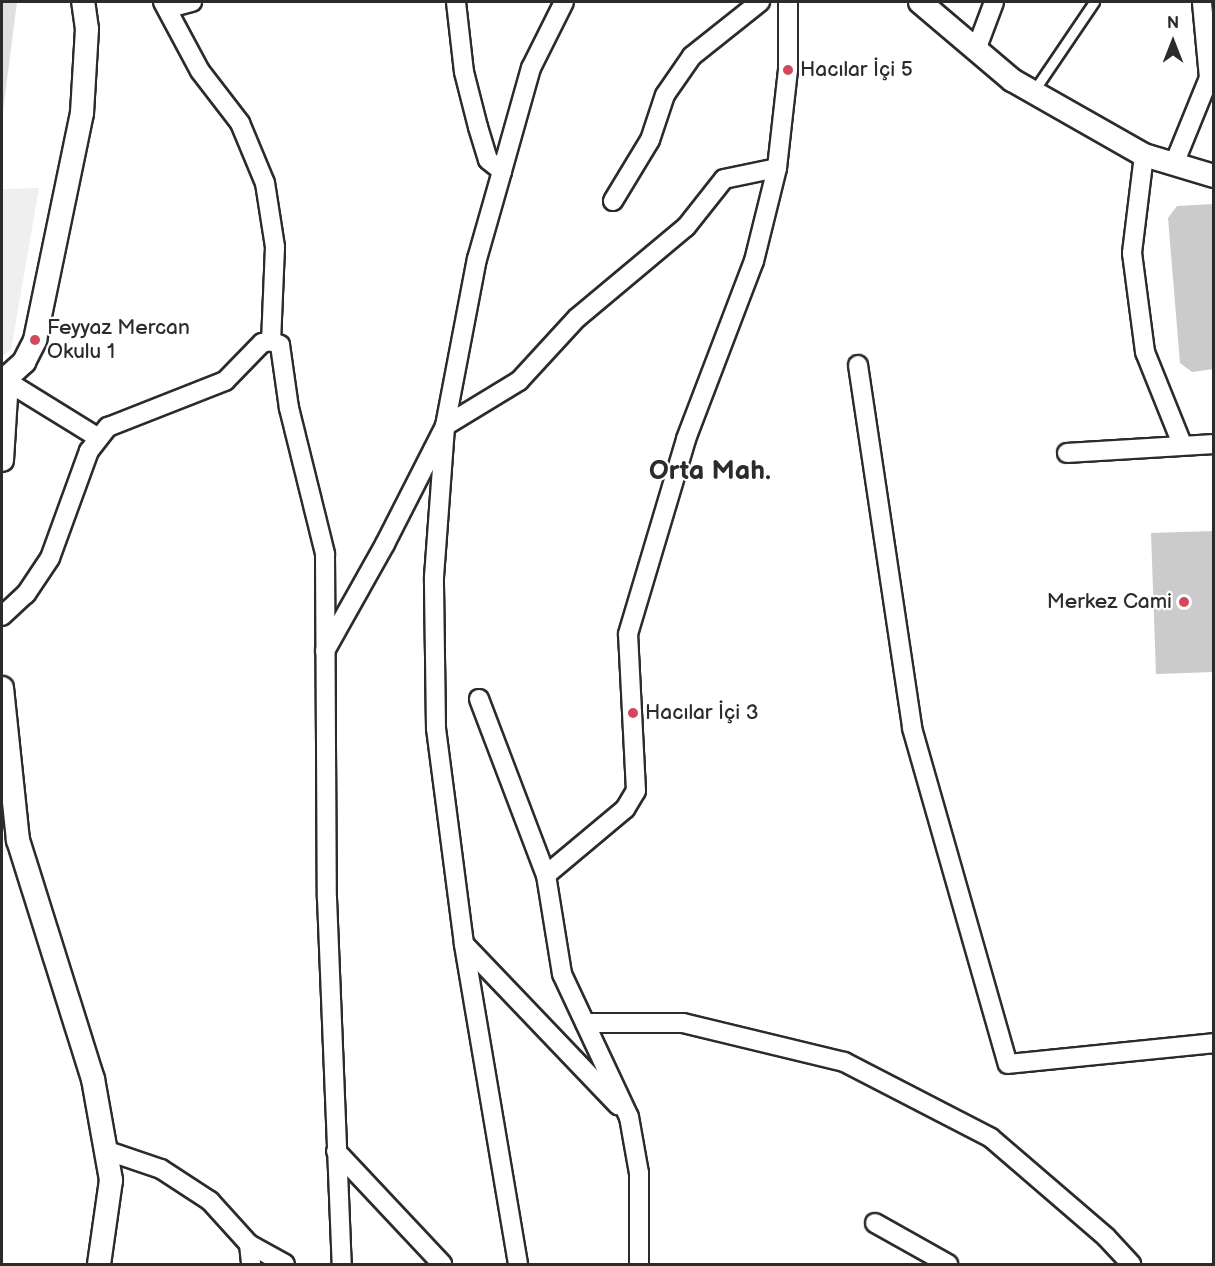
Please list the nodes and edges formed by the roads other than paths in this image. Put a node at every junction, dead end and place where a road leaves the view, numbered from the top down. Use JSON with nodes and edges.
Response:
{"nodes":[{"id":1,"x":83,"y":2,"type":"edge"},
{"id":2,"x":94,"y":2,"type":"edge"},
{"id":3,"x":192,"y":2,"type":"edge"},
{"id":4,"x":456,"y":2,"type":"edge"},
{"id":5,"x":564,"y":2,"type":"edge"},
{"id":6,"x":760,"y":2,"type":"edge"},
{"id":7,"x":788,"y":2,"type":"edge"},
{"id":8,"x":920,"y":2,"type":"edge"},
{"id":9,"x":994,"y":2,"type":"edge"},
{"id":10,"x":1094,"y":2,"type":"edge"},
{"id":11,"x":1202,"y":2,"type":"edge"},
{"id":12,"x":166,"y":5,"type":"edge"},
{"id":13,"x":87,"y":29,"type":"junction"},
{"id":14,"x":976,"y":50,"type":"junction"},
{"id":15,"x":1033,"y":92,"type":"junction"},
{"id":16,"x":1144,"y":155,"type":"junction"},
{"id":17,"x":1174,"y":164,"type":"junction"},
{"id":18,"x":777,"y":168,"type":"junction"},
{"id":19,"x":502,"y":171,"type":"junction"},
{"id":20,"x":1214,"y":176,"type":"edge"},
{"id":21,"x":613,"y":201,"type":"dead end"},
{"id":22,"x":271,"y":341,"type":"junction"},
{"id":23,"x":858,"y":365,"type":"dead end"},
{"id":24,"x":5,"y":381,"type":"edge"},
{"id":25,"x":445,"y":426,"type":"junction"},
{"id":26,"x":97,"y":437,"type":"junction"},
{"id":27,"x":1182,"y":444,"type":"junction"},
{"id":28,"x":1214,"y":444,"type":"edge"},
{"id":29,"x":1067,"y":453,"type":"dead end"},
{"id":30,"x":2,"y":460,"type":"edge"},
{"id":31,"x":2,"y":616,"type":"edge"},
{"id":32,"x":324,"y":652,"type":"junction"},
{"id":33,"x":2,"y":688,"type":"edge"},
{"id":34,"x":479,"y":699,"type":"dead end"},
{"id":35,"x":546,"y":875,"type":"junction"},
{"id":36,"x":464,"y":944,"type":"junction"},
{"id":37,"x":585,"y":1023,"type":"junction"},
{"id":38,"x":1214,"y":1042,"type":"edge"},
{"id":39,"x":629,"y":1117,"type":"junction"},
{"id":40,"x":105,"y":1150,"type":"junction"},
{"id":41,"x":336,"y":1150,"type":"junction"},
{"id":42,"x":875,"y":1222,"type":"dead end"},
{"id":43,"x":249,"y":1244,"type":"junction"},
{"id":44,"x":99,"y":1264,"type":"edge"},
{"id":45,"x":251,"y":1264,"type":"edge"},
{"id":46,"x":285,"y":1264,"type":"edge"},
{"id":47,"x":342,"y":1264,"type":"edge"},
{"id":48,"x":442,"y":1264,"type":"edge"},
{"id":49,"x":518,"y":1264,"type":"edge"},
{"id":50,"x":639,"y":1264,"type":"edge"},
{"id":51,"x":948,"y":1264,"type":"edge"},
{"id":52,"x":1131,"y":1264,"type":"edge"}],
"edges":[{"from":1,"to":13,"type":"street"},
{"from":2,"to":13,"type":"street"},
{"from":3,"to":12,"type":"street"},
{"from":4,"to":19,"type":"street"},
{"from":5,"to":19,"type":"street"},
{"from":6,"to":21,"type":"street"},
{"from":7,"to":18,"type":"street"},
{"from":8,"to":14,"type":"street"},
{"from":9,"to":14,"type":"street"},
{"from":10,"to":15,"type":"lane"},
{"from":11,"to":17,"type":"street"},
{"from":12,"to":22,"type":"street"},
{"from":13,"to":24,"type":"street"},
{"from":14,"to":15,"type":"street"},
{"from":15,"to":16,"type":"street"},
{"from":16,"to":17,"type":"street"},
{"from":16,"to":27,"type":"street"},
{"from":17,"to":20,"type":"street"},
{"from":18,"to":25,"type":"street"},
{"from":18,"to":35,"type":"street"},
{"from":19,"to":25,"type":"street"},
{"from":22,"to":26,"type":"street"},
{"from":22,"to":32,"type":"street"},
{"from":23,"to":38,"type":"street"},
{"from":24,"to":26,"type":"street"},
{"from":24,"to":30,"type":"street"},
{"from":25,"to":32,"type":"street"},
{"from":25,"to":36,"type":"street"},
{"from":26,"to":31,"type":"street"},
{"from":27,"to":28,"type":"street"},
{"from":27,"to":29,"type":"street"},
{"from":32,"to":41,"type":"street"},
{"from":33,"to":40,"type":"street"},
{"from":34,"to":35,"type":"street"},
{"from":35,"to":37,"type":"street"},
{"from":36,"to":39,"type":"street"},
{"from":36,"to":49,"type":"street"},
{"from":37,"to":39,"type":"street"},
{"from":37,"to":52,"type":"street"},
{"from":39,"to":50,"type":"street"},
{"from":40,"to":43,"type":"street"},
{"from":40,"to":44,"type":"street"},
{"from":41,"to":47,"type":"street"},
{"from":41,"to":48,"type":"street"},
{"from":42,"to":51,"type":"street"},
{"from":43,"to":45,"type":"street"},
{"from":43,"to":46,"type":"street"}]}
